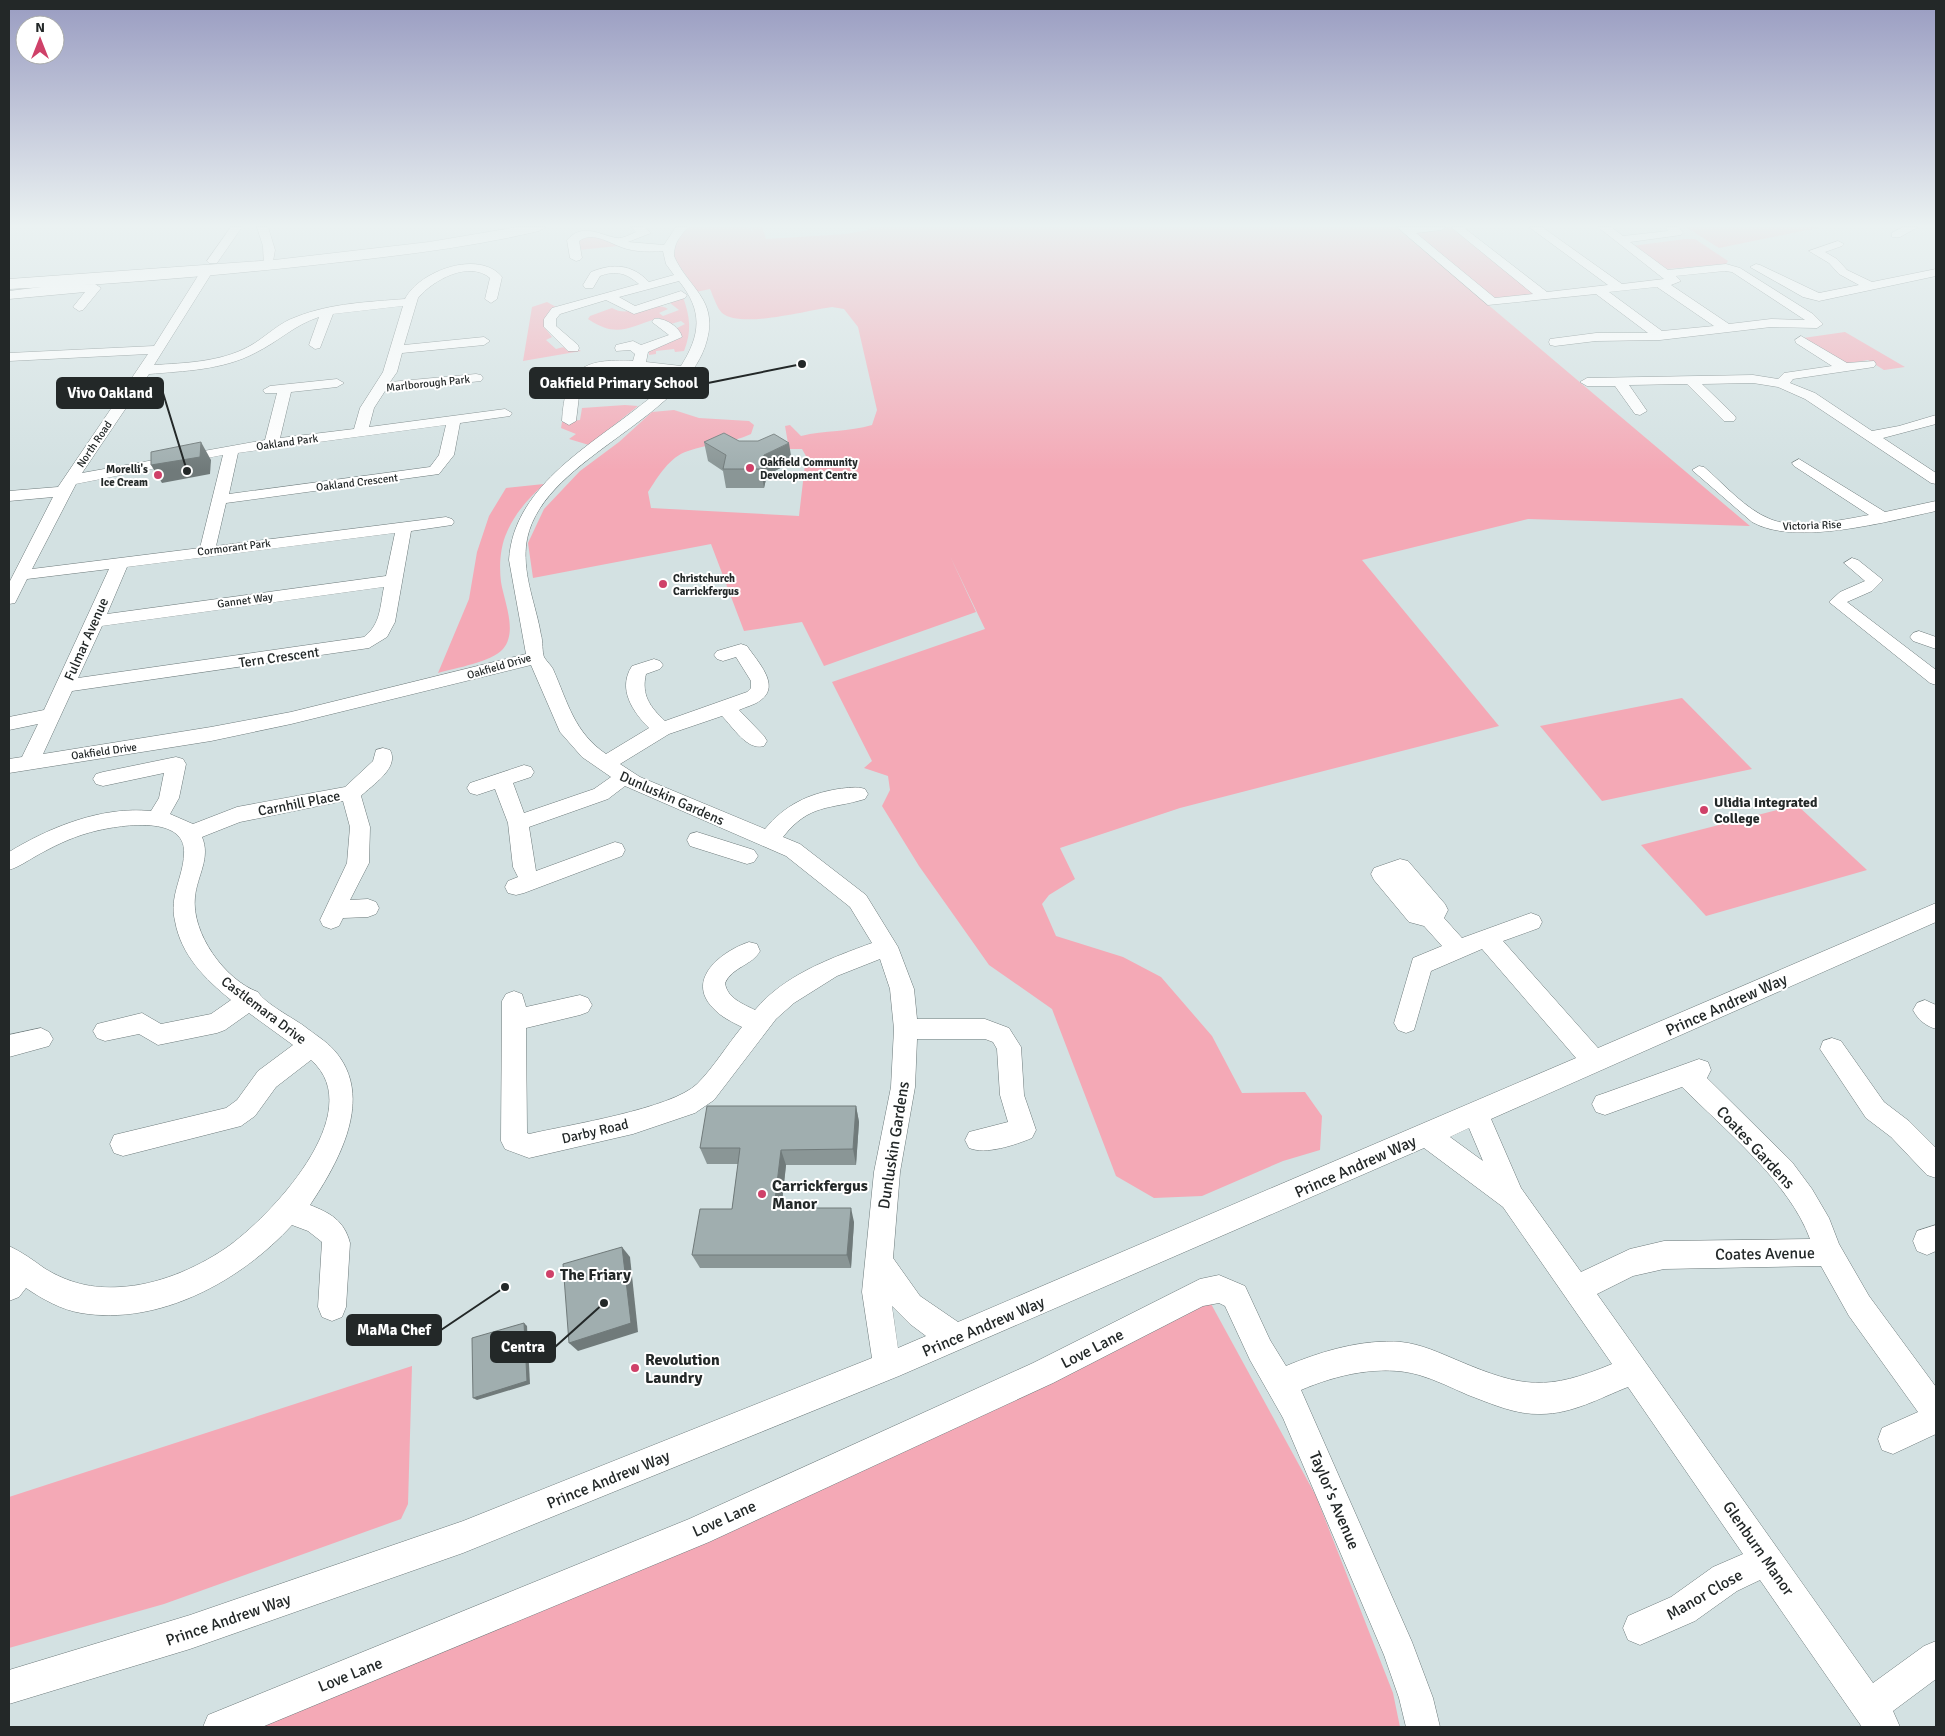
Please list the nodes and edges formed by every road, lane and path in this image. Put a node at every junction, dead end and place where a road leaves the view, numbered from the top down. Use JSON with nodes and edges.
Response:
{"nodes":[{"id":1,"x":184,"y":308,"type":"edge"},
{"id":2,"x":356,"y":308,"type":"edge"},
{"id":3,"x":409,"y":308,"type":"edge"},
{"id":4,"x":564,"y":308,"type":"edge"},
{"id":5,"x":629,"y":308,"type":"edge"},
{"id":6,"x":647,"y":308,"type":"edge"},
{"id":7,"x":701,"y":308,"type":"edge"},
{"id":8,"x":1623,"y":308,"type":"edge"},
{"id":9,"x":1701,"y":308,"type":"edge"},
{"id":10,"x":1796,"y":308,"type":"edge"},
{"id":11,"x":328,"y":311,"type":"junction"},
{"id":12,"x":682,"y":324,"type":"dead end"},
{"id":13,"x":1726,"y":328,"type":"junction"},
{"id":14,"x":1660,"y":336,"type":"junction"},
{"id":15,"x":1559,"y":338,"type":"dead end"},
{"id":16,"x":484,"y":340,"type":"dead end"},
{"id":17,"x":1801,"y":340,"type":"dead end"},
{"id":18,"x":315,"y":345,"type":"dead end"},
{"id":19,"x":573,"y":348,"type":"dead end"},
{"id":20,"x":621,"y":348,"type":"dead end"},
{"id":21,"x":158,"y":350,"type":"junction"},
{"id":22,"x":397,"y":350,"type":"junction"},
{"id":23,"x":641,"y":350,"type":"junction"},
{"id":24,"x":9,"y":357,"type":"edge"},
{"id":25,"x":1869,"y":364,"type":"dead end"},
{"id":26,"x":637,"y":365,"type":"junction"},
{"id":27,"x":1845,"y":368,"type":"junction"},
{"id":28,"x":144,"y":370,"type":"junction"},
{"id":29,"x":685,"y":370,"type":"junction"},
{"id":30,"x":476,"y":378,"type":"dead end"},
{"id":31,"x":1690,"y":380,"type":"junction"},
{"id":32,"x":1619,"y":381,"type":"junction"},
{"id":33,"x":1587,"y":382,"type":"dead end"},
{"id":34,"x":337,"y":383,"type":"dead end"},
{"id":35,"x":575,"y":384,"type":"junction"},
{"id":36,"x":1781,"y":384,"type":"junction"},
{"id":37,"x":615,"y":386,"type":"dead end"},
{"id":38,"x":380,"y":387,"type":"junction"},
{"id":39,"x":285,"y":388,"type":"junction"},
{"id":40,"x":270,"y":390,"type":"dead end"},
{"id":41,"x":1640,"y":411,"type":"dead end"},
{"id":42,"x":506,"y":413,"type":"dead end"},
{"id":43,"x":1729,"y":418,"type":"dead end"},
{"id":44,"x":454,"y":419,"type":"junction"},
{"id":45,"x":1936,"y":419,"type":"edge"},
{"id":46,"x":569,"y":421,"type":"dead end"},
{"id":47,"x":360,"y":432,"type":"junction"},
{"id":48,"x":1870,"y":436,"type":"junction"},
{"id":49,"x":271,"y":444,"type":"junction"},
{"id":50,"x":232,"y":449,"type":"junction"},
{"id":51,"x":1799,"y":463,"type":"dead end"},
{"id":52,"x":1699,"y":470,"type":"dead end"},
{"id":53,"x":1936,"y":480,"type":"edge"},
{"id":54,"x":66,"y":486,"type":"junction"},
{"id":55,"x":9,"y":496,"type":"edge"},
{"id":56,"x":222,"y":499,"type":"junction"},
{"id":57,"x":1936,"y":506,"type":"edge"},
{"id":58,"x":1884,"y":518,"type":"junction"},
{"id":59,"x":446,"y":522,"type":"dead end"},
{"id":60,"x":404,"y":527,"type":"junction"},
{"id":61,"x":207,"y":551,"type":"junction"},
{"id":62,"x":120,"y":562,"type":"junction"},
{"id":63,"x":1852,"y":563,"type":"dead end"},
{"id":64,"x":22,"y":575,"type":"junction"},
{"id":65,"x":395,"y":580,"type":"junction"},
{"id":66,"x":9,"y":599,"type":"edge"},
{"id":67,"x":95,"y":621,"type":"junction"},
{"id":68,"x":1919,"y":637,"type":"dead end"},
{"id":69,"x":1936,"y":643,"type":"edge"},
{"id":70,"x":723,"y":655,"type":"dead end"},
{"id":71,"x":535,"y":658,"type":"junction"},
{"id":72,"x":638,"y":670,"type":"dead end"},
{"id":73,"x":1935,"y":676,"type":"edge"},
{"id":74,"x":65,"y":686,"type":"junction"},
{"id":75,"x":726,"y":708,"type":"junction"},
{"id":76,"x":50,"y":716,"type":"junction"},
{"id":77,"x":9,"y":722,"type":"edge"},
{"id":78,"x":662,"y":729,"type":"junction"},
{"id":79,"x":757,"y":740,"type":"dead end"},
{"id":80,"x":382,"y":755,"type":"dead end"},
{"id":81,"x":29,"y":762,"type":"junction"},
{"id":82,"x":604,"y":764,"type":"junction"},
{"id":83,"x":9,"y":766,"type":"edge"},
{"id":84,"x":524,"y":772,"type":"dead end"},
{"id":85,"x":624,"y":777,"type":"junction"},
{"id":86,"x":103,"y":779,"type":"dead end"},
{"id":87,"x":502,"y":780,"type":"junction"},
{"id":88,"x":477,"y":788,"type":"dead end"},
{"id":89,"x":858,"y":794,"type":"dead end"},
{"id":90,"x":349,"y":795,"type":"junction"},
{"id":91,"x":156,"y":819,"type":"junction"},
{"id":92,"x":518,"y":823,"type":"junction"},
{"id":93,"x":729,"y":823,"type":"junction"},
{"id":94,"x":190,"y":833,"type":"junction"},
{"id":95,"x":770,"y":838,"type":"junction"},
{"id":96,"x":615,"y":850,"type":"dead end"},
{"id":97,"x":747,"y":856,"type":"dead end"},
{"id":98,"x":9,"y":862,"type":"edge"},
{"id":99,"x":368,"y":908,"type":"dead end"},
{"id":100,"x":1936,"y":912,"type":"edge"},
{"id":101,"x":1431,"y":919,"type":"dead end"},
{"id":102,"x":1531,"y":922,"type":"dead end"},
{"id":103,"x":1486,"y":938,"type":"junction"},
{"id":104,"x":888,"y":946,"type":"junction"},
{"id":105,"x":1457,"y":948,"type":"junction"},
{"id":106,"x":749,"y":951,"type":"dead end"},
{"id":107,"x":250,"y":999,"type":"junction"},
{"id":108,"x":580,"y":1005,"type":"dead end"},
{"id":109,"x":1406,"y":1023,"type":"dead end"},
{"id":110,"x":759,"y":1024,"type":"junction"},
{"id":111,"x":906,"y":1029,"type":"junction"},
{"id":112,"x":105,"y":1031,"type":"dead end"},
{"id":113,"x":41,"y":1039,"type":"dead end"},
{"id":114,"x":311,"y":1044,"type":"junction"},
{"id":115,"x":9,"y":1046,"type":"edge"},
{"id":116,"x":1832,"y":1049,"type":"dead end"},
{"id":117,"x":1594,"y":1061,"type":"junction"},
{"id":118,"x":1605,"y":1104,"type":"dead end"},
{"id":119,"x":1475,"y":1112,"type":"junction"},
{"id":120,"x":1426,"y":1134,"type":"junction"},
{"id":121,"x":978,"y":1140,"type":"dead end"},
{"id":122,"x":123,"y":1144,"type":"dead end"},
{"id":123,"x":1936,"y":1166,"type":"edge"},
{"id":124,"x":1512,"y":1198,"type":"junction"},
{"id":125,"x":288,"y":1211,"type":"junction"},
{"id":126,"x":1828,"y":1252,"type":"junction"},
{"id":127,"x":879,"y":1260,"type":"junction"},
{"id":128,"x":14,"y":1272,"type":"edge"},
{"id":129,"x":1219,"y":1289,"type":"joint"},
{"id":130,"x":1576,"y":1290,"type":"junction"},
{"id":131,"x":332,"y":1308,"type":"dead end"},
{"id":132,"x":956,"y":1337,"type":"junction"},
{"id":133,"x":889,"y":1366,"type":"junction"},
{"id":134,"x":1632,"y":1371,"type":"junction"},
{"id":135,"x":1280,"y":1384,"type":"junction"},
{"id":136,"x":1936,"y":1411,"type":"edge"},
{"id":137,"x":1936,"y":1418,"type":"edge"},
{"id":138,"x":1893,"y":1439,"type":"dead end"},
{"id":139,"x":1767,"y":1560,"type":"junction"},
{"id":140,"x":1640,"y":1628,"type":"dead end"},
{"id":141,"x":1936,"y":1658,"type":"edge"},
{"id":142,"x":9,"y":1687,"type":"edge"},
{"id":143,"x":1876,"y":1717,"type":"edge"},
{"id":144,"x":220,"y":1727,"type":"edge"},
{"id":145,"x":1423,"y":1727,"type":"edge"}],
"edges":[{"from":1,"to":21,"type":"street","name":"North Road"},
{"from":2,"to":11,"type":"street"},
{"from":3,"to":22,"type":"street"},
{"from":4,"to":19,"type":"street"},
{"from":5,"to":6,"type":"street"},
{"from":7,"to":29,"type":"street","name":"Oakfield Drive"},
{"from":8,"to":14,"type":"street"},
{"from":9,"to":13,"type":"street"},
{"from":10,"to":13,"type":"street"},
{"from":11,"to":18,"type":"street"},
{"from":11,"to":28,"type":"street"},
{"from":12,"to":23,"type":"street"},
{"from":13,"to":14,"type":"street"},
{"from":14,"to":15,"type":"street"},
{"from":16,"to":22,"type":"street"},
{"from":17,"to":27,"type":"street"},
{"from":20,"to":23,"type":"street"},
{"from":21,"to":24,"type":"street"},
{"from":21,"to":28,"type":"street","name":"North Road"},
{"from":22,"to":38,"type":"street"},
{"from":23,"to":26,"type":"street"},
{"from":25,"to":27,"type":"street"},
{"from":26,"to":29,"type":"street"},
{"from":26,"to":35,"type":"street"},
{"from":27,"to":36,"type":"street"},
{"from":28,"to":54,"type":"street","name":"North Road"},
{"from":29,"to":71,"type":"street","name":"Oakfield Drive"},
{"from":30,"to":38,"type":"street","name":"Marlborough Park"},
{"from":31,"to":32,"type":"street"},
{"from":31,"to":36,"type":"street"},
{"from":31,"to":43,"type":"street"},
{"from":32,"to":33,"type":"street"},
{"from":32,"to":41,"type":"street"},
{"from":34,"to":39,"type":"street"},
{"from":35,"to":37,"type":"street"},
{"from":35,"to":46,"type":"street"},
{"from":36,"to":48,"type":"street"},
{"from":38,"to":47,"type":"street"},
{"from":39,"to":40,"type":"street"},
{"from":39,"to":49,"type":"street"},
{"from":42,"to":44,"type":"street","name":"Oakland Park"},
{"from":44,"to":47,"type":"street","name":"Oakland Park"},
{"from":44,"to":56,"type":"street","name":"Oakland Crescent"},
{"from":45,"to":48,"type":"street"},
{"from":47,"to":49,"type":"street","name":"Oakland Park"},
{"from":48,"to":53,"type":"street"},
{"from":49,"to":50,"type":"street","name":"Oakland Park"},
{"from":50,"to":54,"type":"street","name":"Oakland Park"},
{"from":50,"to":56,"type":"street"},
{"from":51,"to":58,"type":"street"},
{"from":52,"to":58,"type":"street","name":"Victoria Rise"},
{"from":54,"to":55,"type":"street","name":"Oakland Park"},
{"from":54,"to":64,"type":"street","name":"North Road"},
{"from":56,"to":61,"type":"street"},
{"from":57,"to":58,"type":"street","name":"Victoria Rise"},
{"from":59,"to":60,"type":"street","name":"Cormorant Park"},
{"from":60,"to":61,"type":"street","name":"Cormorant Park"},
{"from":60,"to":65,"type":"street","name":"Tern Crescent"},
{"from":61,"to":62,"type":"street","name":"Cormorant Park"},
{"from":62,"to":64,"type":"street","name":"Cormorant Park"},
{"from":62,"to":67,"type":"street","name":"Fulmar Avenue"},
{"from":63,"to":73,"type":"street"},
{"from":64,"to":66,"type":"street","name":"North Road"},
{"from":65,"to":67,"type":"street","name":"Gannet Way"},
{"from":65,"to":74,"type":"street","name":"Tern Crescent"},
{"from":67,"to":74,"type":"street","name":"Fulmar Avenue"},
{"from":68,"to":69,"type":"street"},
{"from":70,"to":75,"type":"street","name":"Dunluskin Gardens"},
{"from":71,"to":81,"type":"street","name":"Oakfield Drive"},
{"from":71,"to":82,"type":"street","name":"Dunluskin Gardens"},
{"from":72,"to":78,"type":"street"},
{"from":74,"to":76,"type":"street","name":"Fulmar Avenue"},
{"from":75,"to":78,"type":"street","name":"Dunluskin Gardens"},
{"from":75,"to":79,"type":"street"},
{"from":76,"to":77,"type":"street"},
{"from":76,"to":81,"type":"street","name":"Fulmar Avenue"},
{"from":78,"to":82,"type":"street","name":"Dunluskin Gardens"},
{"from":80,"to":90,"type":"street"},
{"from":81,"to":83,"type":"street","name":"Oakfield Drive"},
{"from":82,"to":85,"type":"street","name":"Dunluskin Gardens"},
{"from":84,"to":87,"type":"street"},
{"from":85,"to":92,"type":"street"},
{"from":85,"to":93,"type":"street","name":"Dunluskin Gardens"},
{"from":86,"to":91,"type":"street"},
{"from":87,"to":88,"type":"street"},
{"from":87,"to":92,"type":"street"},
{"from":89,"to":95,"type":"street"},
{"from":90,"to":94,"type":"street","name":"Carnhill Place"},
{"from":90,"to":99,"type":"street","name":"Carnhill Place"},
{"from":91,"to":94,"type":"street"},
{"from":91,"to":98,"type":"street"},
{"from":92,"to":96,"type":"street"},
{"from":93,"to":95,"type":"street","name":"Dunluskin Gardens"},
{"from":93,"to":97,"type":"street"},
{"from":94,"to":107,"type":"street","name":"Castlemara Drive"},
{"from":95,"to":104,"type":"street","name":"Dunluskin Gardens"},
{"from":100,"to":117,"type":"street","name":"Prince Andrew Way"},
{"from":101,"to":105,"type":"street"},
{"from":102,"to":103,"type":"street"},
{"from":103,"to":105,"type":"street"},
{"from":103,"to":117,"type":"street"},
{"from":104,"to":110,"type":"street","name":"Darby Road"},
{"from":104,"to":111,"type":"street","name":"Dunluskin Gardens"},
{"from":105,"to":109,"type":"street"},
{"from":106,"to":110,"type":"street"},
{"from":107,"to":112,"type":"street"},
{"from":107,"to":114,"type":"street","name":"Castlemara Drive"},
{"from":108,"to":110,"type":"street","name":"Darby Road"},
{"from":111,"to":121,"type":"street"},
{"from":111,"to":127,"type":"street","name":"Dunluskin Gardens"},
{"from":113,"to":115,"type":"street"},
{"from":114,"to":122,"type":"street"},
{"from":114,"to":125,"type":"street","name":"Castlemara Drive"},
{"from":116,"to":123,"type":"street"},
{"from":117,"to":119,"type":"street","name":"Prince Andrew Way"},
{"from":118,"to":126,"type":"street","name":"Coates Gardens"},
{"from":119,"to":120,"type":"street","name":"Prince Andrew Way"},
{"from":119,"to":124,"type":"street","name":"Glenburn Manor"},
{"from":120,"to":124,"type":"street","name":"Glenburn Manor"},
{"from":120,"to":132,"type":"street","name":"Prince Andrew Way"},
{"from":124,"to":130,"type":"street","name":"Glenburn Manor"},
{"from":125,"to":128,"type":"street","name":"Castlemara Drive"},
{"from":125,"to":131,"type":"street"},
{"from":126,"to":130,"type":"street","name":"Coates Avenue"},
{"from":126,"to":136,"type":"street","name":"Coates Avenue"},
{"from":127,"to":132,"type":"street"},
{"from":127,"to":133,"type":"street","name":"Dunluskin Gardens"},
{"from":129,"to":135,"type":"street","name":"Taylor's Avenue"},
{"from":129,"to":144,"type":"street","name":"Love Lane"},
{"from":130,"to":134,"type":"street","name":"Glenburn Manor"},
{"from":132,"to":133,"type":"street","name":"Prince Andrew Way"},
{"from":133,"to":142,"type":"street","name":"Prince Andrew Way"},
{"from":134,"to":135,"type":"street"},
{"from":134,"to":139,"type":"street","name":"Glenburn Manor"},
{"from":135,"to":145,"type":"street","name":"Taylor's Avenue"},
{"from":137,"to":138,"type":"street"},
{"from":139,"to":140,"type":"street","name":"Manor Close"},
{"from":139,"to":143,"type":"street","name":"Glenburn Manor"},
{"from":141,"to":143,"type":"street"}]}
